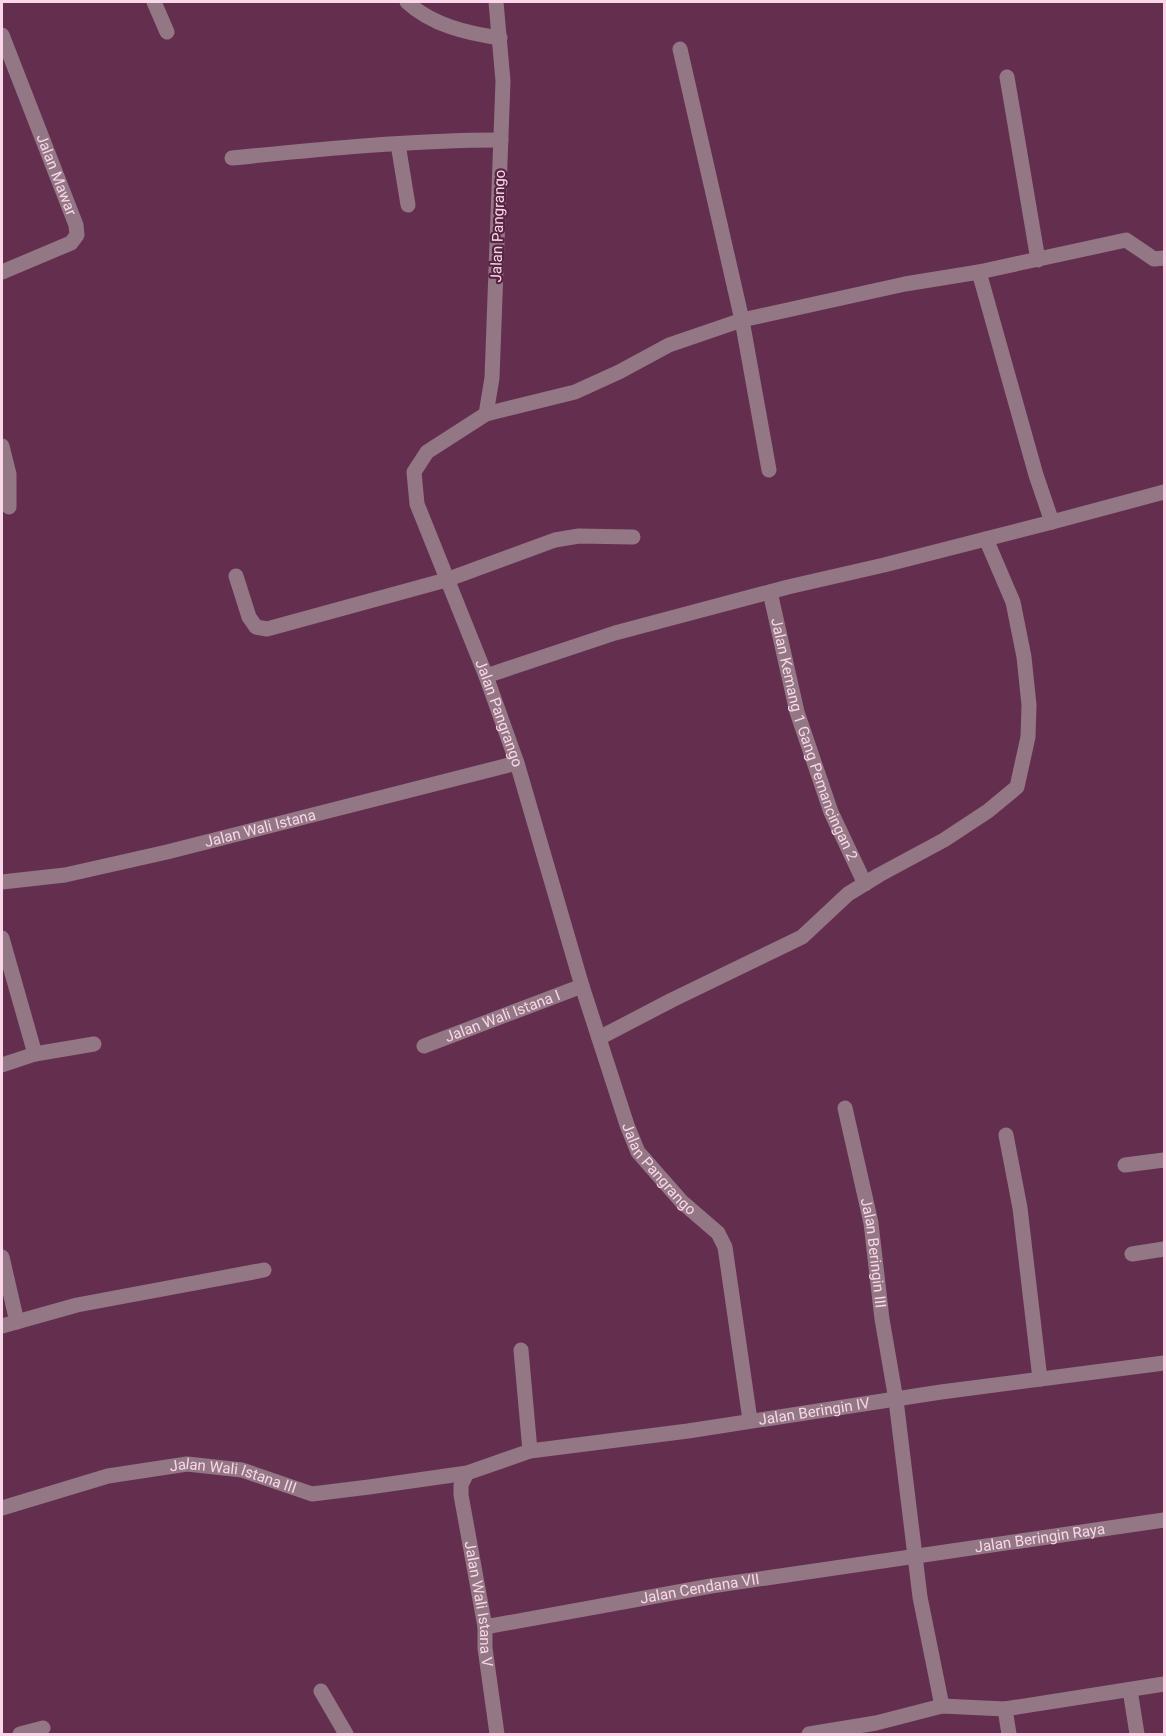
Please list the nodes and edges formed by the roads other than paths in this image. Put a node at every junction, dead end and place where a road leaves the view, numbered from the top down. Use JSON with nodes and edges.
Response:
{"nodes":[{"id":1,"x":154,"y":2,"type":"edge"},
{"id":2,"x":406,"y":2,"type":"edge"},
{"id":3,"x":496,"y":2,"type":"edge"},
{"id":4,"x":167,"y":32,"type":"dead end"},
{"id":5,"x":2,"y":35,"type":"edge"},
{"id":6,"x":500,"y":38,"type":"junction"},
{"id":7,"x":680,"y":49,"type":"dead end"},
{"id":8,"x":1007,"y":77,"type":"dead end"},
{"id":9,"x":501,"y":140,"type":"junction"},
{"id":10,"x":398,"y":144,"type":"junction"},
{"id":11,"x":232,"y":158,"type":"dead end"},
{"id":12,"x":408,"y":205,"type":"dead end"},
{"id":13,"x":1164,"y":258,"type":"edge"},
{"id":14,"x":1038,"y":260,"type":"junction"},
{"id":15,"x":2,"y":272,"type":"edge"},
{"id":16,"x":979,"y":273,"type":"junction"},
{"id":17,"x":742,"y":320,"type":"junction"},
{"id":18,"x":486,"y":414,"type":"junction"},
{"id":19,"x":2,"y":447,"type":"edge"},
{"id":20,"x":768,"y":470,"type":"dead end"},
{"id":21,"x":1164,"y":492,"type":"edge"},
{"id":22,"x":9,"y":507,"type":"dead end"},
{"id":23,"x":1052,"y":522,"type":"junction"},
{"id":24,"x":633,"y":537,"type":"dead end"},
{"id":25,"x":986,"y":539,"type":"junction"},
{"id":26,"x":236,"y":576,"type":"dead end"},
{"id":27,"x":446,"y":580,"type":"junction"},
{"id":28,"x":770,"y":592,"type":"junction"},
{"id":29,"x":486,"y":676,"type":"junction"},
{"id":30,"x":517,"y":763,"type":"junction"},
{"id":31,"x":2,"y":882,"type":"edge"},
{"id":32,"x":865,"y":884,"type":"junction"},
{"id":33,"x":2,"y":938,"type":"edge"},
{"id":34,"x":582,"y":986,"type":"junction"},
{"id":35,"x":599,"y":1038,"type":"junction"},
{"id":36,"x":94,"y":1044,"type":"dead end"},
{"id":37,"x":424,"y":1046,"type":"dead end"},
{"id":38,"x":35,"y":1054,"type":"junction"},
{"id":39,"x":2,"y":1065,"type":"edge"},
{"id":40,"x":845,"y":1108,"type":"dead end"},
{"id":41,"x":1006,"y":1135,"type":"dead end"},
{"id":42,"x":1164,"y":1160,"type":"edge"},
{"id":43,"x":1125,"y":1165,"type":"dead end"},
{"id":44,"x":1164,"y":1249,"type":"edge"},
{"id":45,"x":1132,"y":1254,"type":"dead end"},
{"id":46,"x":2,"y":1257,"type":"edge"},
{"id":47,"x":264,"y":1270,"type":"dead end"},
{"id":48,"x":17,"y":1322,"type":"junction"},
{"id":49,"x":2,"y":1326,"type":"edge"},
{"id":50,"x":520,"y":1350,"type":"dead end"},
{"id":51,"x":1164,"y":1363,"type":"edge"},
{"id":52,"x":1040,"y":1379,"type":"junction"},
{"id":53,"x":897,"y":1400,"type":"junction"},
{"id":54,"x":750,"y":1420,"type":"junction"},
{"id":55,"x":530,"y":1451,"type":"junction"},
{"id":56,"x":467,"y":1473,"type":"junction"},
{"id":57,"x":2,"y":1508,"type":"edge"},
{"id":58,"x":1164,"y":1520,"type":"edge"},
{"id":59,"x":915,"y":1558,"type":"junction"},
{"id":60,"x":485,"y":1627,"type":"junction"},
{"id":61,"x":1164,"y":1684,"type":"edge"},
{"id":62,"x":1130,"y":1690,"type":"junction"},
{"id":63,"x":321,"y":1691,"type":"dead end"},
{"id":64,"x":942,"y":1706,"type":"junction"},
{"id":65,"x":1005,"y":1710,"type":"junction"},
{"id":66,"x":43,"y":1728,"type":"dead end"},
{"id":67,"x":878,"y":1729,"type":"edge"},
{"id":68,"x":20,"y":1734,"type":"edge"},
{"id":69,"x":346,"y":1734,"type":"edge"},
{"id":70,"x":498,"y":1734,"type":"edge"},
{"id":71,"x":809,"y":1734,"type":"edge"},
{"id":72,"x":1010,"y":1734,"type":"edge"},
{"id":73,"x":1137,"y":1734,"type":"edge"}],
"edges":[{"from":1,"to":4,"type":"street"},
{"from":2,"to":6,"type":"street"},
{"from":3,"to":6,"type":"street","name":"Jalan Pangrango"},
{"from":5,"to":15,"type":"street","name":"Jalan Mawar"},
{"from":6,"to":9,"type":"street","name":"Jalan Pangrango"},
{"from":7,"to":17,"type":"street"},
{"from":8,"to":14,"type":"street"},
{"from":9,"to":10,"type":"street"},
{"from":9,"to":18,"type":"street","name":"Jalan Pangrango"},
{"from":10,"to":11,"type":"street"},
{"from":10,"to":12,"type":"street"},
{"from":13,"to":14,"type":"street"},
{"from":14,"to":16,"type":"street"},
{"from":16,"to":17,"type":"street"},
{"from":16,"to":23,"type":"street"},
{"from":17,"to":18,"type":"street"},
{"from":17,"to":20,"type":"street"},
{"from":18,"to":27,"type":"street","name":"Jalan Pangrango"},
{"from":19,"to":22,"type":"street"},
{"from":21,"to":23,"type":"street"},
{"from":23,"to":25,"type":"street"},
{"from":24,"to":27,"type":"street"},
{"from":25,"to":28,"type":"street"},
{"from":25,"to":32,"type":"street"},
{"from":26,"to":27,"type":"street"},
{"from":27,"to":29,"type":"street","name":"Jalan Pangrango"},
{"from":28,"to":29,"type":"street"},
{"from":28,"to":32,"type":"street","name":"Jalan Kemang 1 Gang Pemancingan 2"},
{"from":29,"to":30,"type":"street","name":"Jalan Pangrango"},
{"from":30,"to":31,"type":"street","name":"Jalan Wali Istana"},
{"from":30,"to":34,"type":"street","name":"Jalan Pangrango"},
{"from":32,"to":35,"type":"street"},
{"from":33,"to":38,"type":"street"},
{"from":34,"to":35,"type":"street","name":"Jalan Pangrango"},
{"from":34,"to":37,"type":"street","name":"Jalan Wali Istana I"},
{"from":35,"to":54,"type":"street","name":"Jalan Pangrango"},
{"from":36,"to":38,"type":"street"},
{"from":38,"to":39,"type":"street"},
{"from":40,"to":53,"type":"street","name":"Jalan Beringin III"},
{"from":41,"to":52,"type":"street"},
{"from":42,"to":43,"type":"street"},
{"from":44,"to":45,"type":"street"},
{"from":46,"to":48,"type":"street"},
{"from":47,"to":48,"type":"street"},
{"from":48,"to":49,"type":"street"},
{"from":50,"to":55,"type":"street"},
{"from":51,"to":52,"type":"street","name":"Jalan Beringin IV"},
{"from":52,"to":53,"type":"street","name":"Jalan Beringin IV"},
{"from":53,"to":54,"type":"street","name":"Jalan Beringin IV"},
{"from":53,"to":59,"type":"street","name":"Jalan Beringin III"},
{"from":54,"to":55,"type":"street","name":"Jalan Beringin IV"},
{"from":55,"to":56,"type":"street","name":"Jalan Beringin IV"},
{"from":56,"to":57,"type":"street","name":"Jalan Wali Istana III"},
{"from":56,"to":60,"type":"street","name":"Jalan Wali Istana V"},
{"from":58,"to":59,"type":"street","name":"Jalan Beringin Raya"},
{"from":59,"to":60,"type":"street","name":"Jalan Cendana VII"},
{"from":59,"to":64,"type":"street","name":"Jalan Beringin III"},
{"from":60,"to":70,"type":"street","name":"Jalan Wali Istana V"},
{"from":61,"to":62,"type":"street"},
{"from":62,"to":65,"type":"street"},
{"from":62,"to":73,"type":"street"},
{"from":63,"to":69,"type":"street"},
{"from":64,"to":65,"type":"street"},
{"from":64,"to":67,"type":"street"},
{"from":65,"to":72,"type":"street"},
{"from":66,"to":68,"type":"street"},
{"from":67,"to":71,"type":"street"}]}
